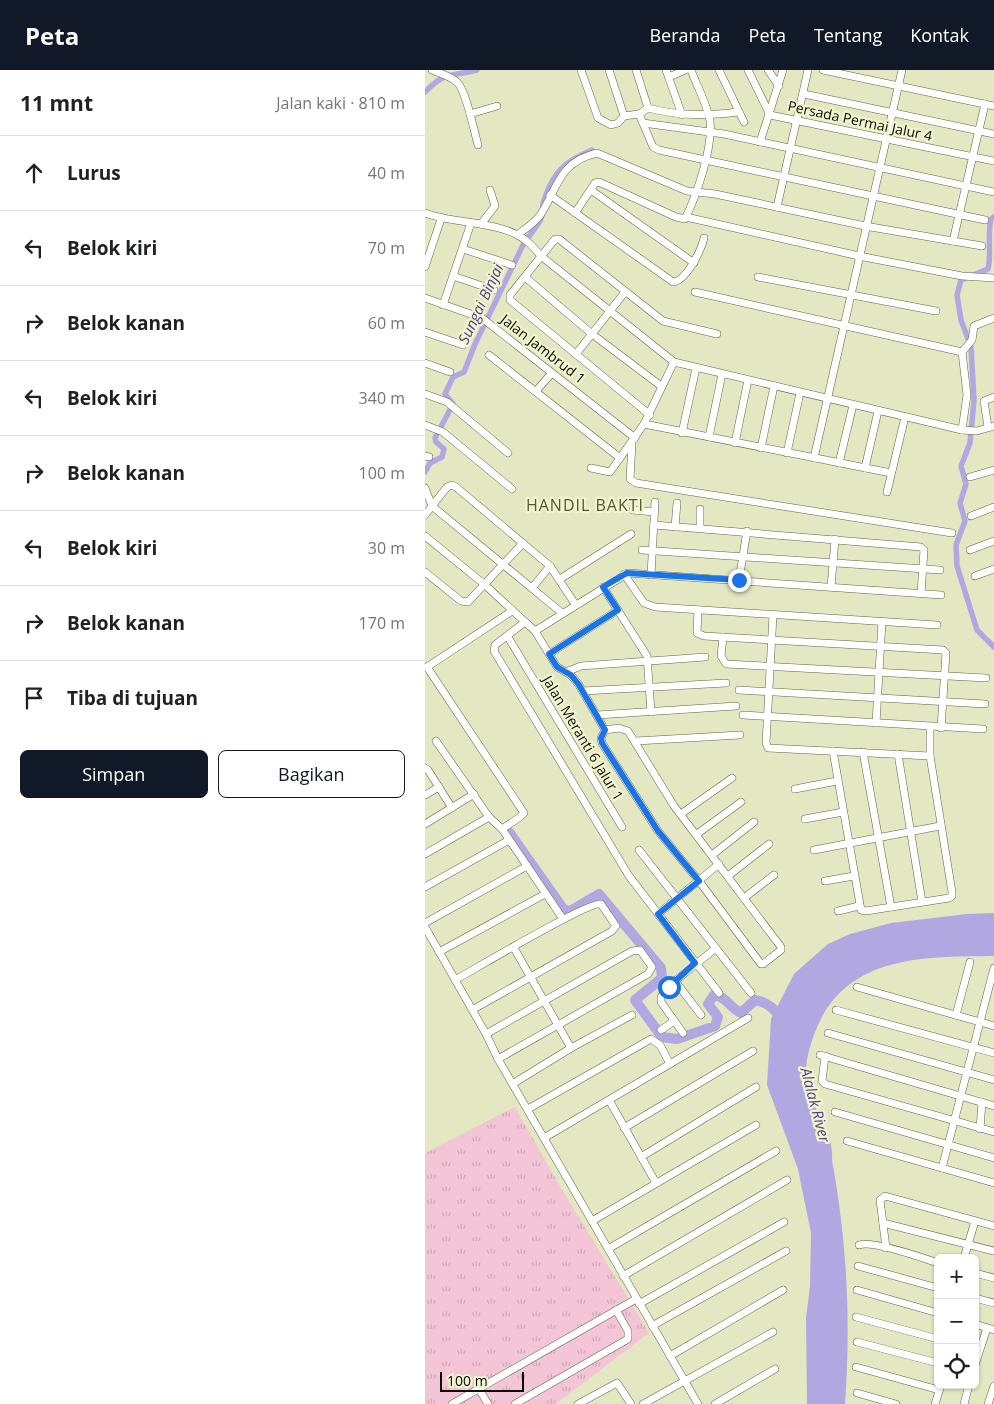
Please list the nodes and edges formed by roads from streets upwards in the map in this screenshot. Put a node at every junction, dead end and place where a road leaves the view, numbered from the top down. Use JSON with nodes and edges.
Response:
{"nodes":[{"id":1,"x":432,"y":70,"type":"edge"},
{"id":2,"x":581,"y":70,"type":"edge"},
{"id":3,"x":609,"y":70,"type":"edge"},
{"id":4,"x":636,"y":70,"type":"edge"},
{"id":5,"x":685,"y":70,"type":"edge"},
{"id":6,"x":691,"y":70,"type":"edge"},
{"id":7,"x":719,"y":70,"type":"edge"},
{"id":8,"x":748,"y":70,"type":"edge"},
{"id":9,"x":768,"y":70,"type":"edge"},
{"id":10,"x":783,"y":70,"type":"edge"},
{"id":11,"x":808,"y":70,"type":"edge"},
{"id":12,"x":823,"y":70,"type":"edge"},
{"id":13,"x":902,"y":70,"type":"edge"},
{"id":14,"x":667,"y":73,"type":"edge"},
{"id":15,"x":779,"y":86,"type":"junction"},
{"id":16,"x":898,"y":87,"type":"junction"},
{"id":17,"x":804,"y":94,"type":"junction"},
{"id":18,"x":985,"y":104,"type":"junction"},
{"id":19,"x":497,"y":106,"type":"dead end"},
{"id":20,"x":994,"y":106,"type":"edge"},
{"id":21,"x":648,"y":108,"type":"junction"},
{"id":22,"x":738,"y":112,"type":"junction"},
{"id":23,"x":893,"y":112,"type":"junction"},
{"id":24,"x":470,"y":114,"type":"junction"},
{"id":25,"x":639,"y":114,"type":"junction"},
{"id":26,"x":682,"y":115,"type":"junction"},
{"id":27,"x":770,"y":115,"type":"junction"},
{"id":28,"x":625,"y":116,"type":"junction"},
{"id":29,"x":708,"y":116,"type":"junction"},
{"id":30,"x":798,"y":121,"type":"junction"},
{"id":31,"x":744,"y":122,"type":"dead end"},
{"id":32,"x":643,"y":123,"type":"junction"},
{"id":33,"x":979,"y":131,"type":"junction"},
{"id":34,"x":710,"y":133,"type":"junction"},
{"id":35,"x":994,"y":134,"type":"edge"},
{"id":36,"x":888,"y":139,"type":"junction"},
{"id":37,"x":760,"y":142,"type":"junction"},
{"id":38,"x":477,"y":145,"type":"dead end"},
{"id":39,"x":791,"y":149,"type":"junction"},
{"id":40,"x":974,"y":157,"type":"junction"},
{"id":41,"x":705,"y":159,"type":"junction"},
{"id":42,"x":994,"y":162,"type":"edge"},
{"id":43,"x":878,"y":168,"type":"junction"},
{"id":44,"x":785,"y":178,"type":"junction"},
{"id":45,"x":965,"y":185,"type":"junction"},
{"id":46,"x":490,"y":190,"type":"dead end"},
{"id":47,"x":591,"y":190,"type":"junction"},
{"id":48,"x":695,"y":192,"type":"junction"},
{"id":49,"x":994,"y":192,"type":"edge"},
{"id":50,"x":550,"y":196,"type":"junction"},
{"id":51,"x":872,"y":197,"type":"junction"},
{"id":52,"x":777,"y":207,"type":"junction"},
{"id":53,"x":425,"y":213,"type":"edge"},
{"id":54,"x":575,"y":213,"type":"junction"},
{"id":55,"x":958,"y":215,"type":"junction"},
{"id":56,"x":686,"y":218,"type":"junction"},
{"id":57,"x":441,"y":219,"type":"junction"},
{"id":58,"x":985,"y":220,"type":"dead end"},
{"id":59,"x":471,"y":223,"type":"junction"},
{"id":60,"x":481,"y":224,"type":"junction"},
{"id":61,"x":865,"y":226,"type":"junction"},
{"id":62,"x":517,"y":235,"type":"junction"},
{"id":63,"x":704,"y":238,"type":"dead end"},
{"id":64,"x":953,"y":241,"type":"junction"},
{"id":65,"x":982,"y":246,"type":"dead end"},
{"id":66,"x":463,"y":248,"type":"junction"},
{"id":67,"x":541,"y":256,"type":"junction"},
{"id":68,"x":859,"y":256,"type":"junction"},
{"id":69,"x":694,"y":262,"type":"junction"},
{"id":70,"x":512,"y":265,"type":"dead end"},
{"id":71,"x":425,"y":267,"type":"edge"},
{"id":72,"x":453,"y":276,"type":"junction"},
{"id":73,"x":525,"y":277,"type":"junction"},
{"id":74,"x":758,"y":277,"type":"dead end"},
{"id":75,"x":994,"y":278,"type":"edge"},
{"id":76,"x":494,"y":290,"type":"dead end"},
{"id":77,"x":625,"y":292,"type":"junction"},
{"id":78,"x":695,"y":292,"type":"dead end"},
{"id":79,"x":850,"y":296,"type":"junction"},
{"id":80,"x":425,"y":298,"type":"edge"},
{"id":81,"x":443,"y":304,"type":"junction"},
{"id":82,"x":936,"y":311,"type":"dead end"},
{"id":83,"x":610,"y":312,"type":"junction"},
{"id":84,"x":994,"y":318,"type":"edge"},
{"id":85,"x":845,"y":327,"type":"junction"},
{"id":86,"x":425,"y":332,"type":"edge"},
{"id":87,"x":592,"y":334,"type":"junction"},
{"id":88,"x":717,"y":334,"type":"dead end"},
{"id":89,"x":463,"y":345,"type":"dead end"},
{"id":90,"x":966,"y":347,"type":"junction"},
{"id":91,"x":576,"y":354,"type":"junction"},
{"id":92,"x":489,"y":355,"type":"dead end"},
{"id":93,"x":674,"y":362,"type":"junction"},
{"id":94,"x":425,"y":363,"type":"edge"},
{"id":95,"x":696,"y":368,"type":"junction"},
{"id":96,"x":450,"y":372,"type":"dead end"},
{"id":97,"x":552,"y":373,"type":"junction"},
{"id":98,"x":722,"y":374,"type":"junction"},
{"id":99,"x":748,"y":380,"type":"junction"},
{"id":100,"x":661,"y":386,"type":"junction"},
{"id":101,"x":774,"y":386,"type":"junction"},
{"id":102,"x":537,"y":391,"type":"junction"},
{"id":103,"x":800,"y":393,"type":"junction"},
{"id":104,"x":425,"y":394,"type":"edge"},
{"id":105,"x":994,"y":397,"type":"edge"},
{"id":106,"x":827,"y":399,"type":"junction"},
{"id":107,"x":853,"y":405,"type":"junction"},
{"id":108,"x":879,"y":411,"type":"junction"},
{"id":109,"x":650,"y":415,"type":"junction"},
{"id":110,"x":905,"y":417,"type":"junction"},
{"id":111,"x":644,"y":424,"type":"junction"},
{"id":112,"x":425,"y":425,"type":"edge"},
{"id":113,"x":991,"y":427,"type":"edge"},
{"id":114,"x":964,"y":430,"type":"junction"},
{"id":115,"x":682,"y":432,"type":"junction"},
{"id":116,"x":709,"y":437,"type":"junction"},
{"id":117,"x":634,"y":440,"type":"junction"},
{"id":118,"x":735,"y":443,"type":"junction"},
{"id":119,"x":761,"y":448,"type":"junction"},
{"id":120,"x":787,"y":453,"type":"junction"},
{"id":121,"x":508,"y":454,"type":"dead end"},
{"id":122,"x":620,"y":458,"type":"junction"},
{"id":123,"x":814,"y":458,"type":"junction"},
{"id":124,"x":839,"y":463,"type":"junction"},
{"id":125,"x":591,"y":468,"type":"dead end"},
{"id":126,"x":865,"y":468,"type":"junction"},
{"id":127,"x":994,"y":470,"type":"edge"},
{"id":128,"x":891,"y":473,"type":"junction"},
{"id":129,"x":970,"y":477,"type":"dead end"},
{"id":130,"x":425,"y":488,"type":"edge"},
{"id":131,"x":512,"y":489,"type":"dead end"},
{"id":132,"x":887,"y":492,"type":"dead end"},
{"id":133,"x":655,"y":502,"type":"dead end"},
{"id":134,"x":677,"y":503,"type":"dead end"},
{"id":135,"x":432,"y":506,"type":"junction"},
{"id":136,"x":994,"y":507,"type":"edge"},
{"id":137,"x":700,"y":508,"type":"dead end"},
{"id":138,"x":633,"y":510,"type":"dead end"},
{"id":139,"x":654,"y":512,"type":"junction"},
{"id":140,"x":425,"y":515,"type":"edge"},
{"id":141,"x":971,"y":516,"type":"dead end"},
{"id":142,"x":653,"y":525,"type":"junction"},
{"id":143,"x":675,"y":526,"type":"junction"},
{"id":144,"x":700,"y":528,"type":"junction"},
{"id":145,"x":747,"y":531,"type":"junction"},
{"id":146,"x":952,"y":533,"type":"dead end"},
{"id":147,"x":631,"y":534,"type":"dead end"},
{"id":148,"x":425,"y":536,"type":"edge"},
{"id":149,"x":835,"y":539,"type":"junction"},
{"id":150,"x":994,"y":541,"type":"edge"},
{"id":151,"x":523,"y":543,"type":"junction"},
{"id":152,"x":643,"y":550,"type":"dead end"},
{"id":153,"x":652,"y":550,"type":"junction"},
{"id":154,"x":969,"y":550,"type":"dead end"},
{"id":155,"x":744,"y":557,"type":"junction"},
{"id":156,"x":833,"y":562,"type":"junction"},
{"id":157,"x":502,"y":564,"type":"junction"},
{"id":158,"x":550,"y":566,"type":"junction"},
{"id":159,"x":923,"y":569,"type":"junction"},
{"id":160,"x":994,"y":569,"type":"edge"},
{"id":161,"x":940,"y":570,"type":"dead end"},
{"id":162,"x":425,"y":572,"type":"edge"},
{"id":163,"x":625,"y":574,"type":"junction"},
{"id":164,"x":651,"y":575,"type":"junction"},
{"id":165,"x":975,"y":576,"type":"dead end"},
{"id":166,"x":560,"y":579,"type":"junction"},
{"id":167,"x":739,"y":580,"type":"junction"},
{"id":168,"x":484,"y":584,"type":"junction"},
{"id":169,"x":831,"y":586,"type":"junction"},
{"id":170,"x":603,"y":587,"type":"junction"},
{"id":171,"x":532,"y":588,"type":"junction"},
{"id":172,"x":921,"y":593,"type":"junction"},
{"id":173,"x":941,"y":594,"type":"dead end"},
{"id":174,"x":575,"y":604,"type":"junction"},
{"id":175,"x":618,"y":610,"type":"junction"},
{"id":176,"x":698,"y":610,"type":"junction"},
{"id":177,"x":512,"y":611,"type":"junction"},
{"id":178,"x":562,"y":613,"type":"junction"},
{"id":179,"x":773,"y":615,"type":"junction"},
{"id":180,"x":525,"y":622,"type":"junction"},
{"id":181,"x":882,"y":622,"type":"junction"},
{"id":182,"x":937,"y":625,"type":"dead end"},
{"id":183,"x":535,"y":631,"type":"junction"},
{"id":184,"x":508,"y":637,"type":"junction"},
{"id":185,"x":723,"y":637,"type":"junction"},
{"id":186,"x":771,"y":640,"type":"junction"},
{"id":187,"x":880,"y":647,"type":"junction"},
{"id":188,"x":549,"y":654,"type":"junction"},
{"id":189,"x":705,"y":657,"type":"dead end"},
{"id":190,"x":649,"y":660,"type":"junction"},
{"id":191,"x":770,"y":667,"type":"junction"},
{"id":192,"x":426,"y":668,"type":"edge"},
{"id":193,"x":566,"y":672,"type":"junction"},
{"id":194,"x":879,"y":672,"type":"junction"},
{"id":195,"x":945,"y":676,"type":"junction"},
{"id":196,"x":986,"y":678,"type":"dead end"},
{"id":197,"x":726,"y":683,"type":"dead end"},
{"id":198,"x":650,"y":686,"type":"junction"},
{"id":199,"x":583,"y":690,"type":"junction"},
{"id":200,"x":739,"y":690,"type":"dead end"},
{"id":201,"x":769,"y":692,"type":"junction"},
{"id":202,"x":877,"y":698,"type":"junction"},
{"id":203,"x":943,"y":702,"type":"junction"},
{"id":204,"x":985,"y":704,"type":"dead end"},
{"id":205,"x":736,"y":706,"type":"dead end"},
{"id":206,"x":651,"y":712,"type":"junction"},
{"id":207,"x":597,"y":715,"type":"junction"},
{"id":208,"x":743,"y":715,"type":"dead end"},
{"id":209,"x":768,"y":717,"type":"junction"},
{"id":210,"x":876,"y":723,"type":"junction"},
{"id":211,"x":930,"y":727,"type":"junction"},
{"id":212,"x":941,"y":728,"type":"junction"},
{"id":213,"x":983,"y":729,"type":"dead end"},
{"id":214,"x":605,"y":730,"type":"junction"},
{"id":215,"x":740,"y":735,"type":"dead end"},
{"id":216,"x":436,"y":741,"type":"dead end"},
{"id":217,"x":635,"y":741,"type":"junction"},
{"id":218,"x":833,"y":751,"type":"junction"},
{"id":219,"x":863,"y":752,"type":"junction"},
{"id":220,"x":898,"y":754,"type":"junction"},
{"id":221,"x":929,"y":756,"type":"junction"},
{"id":222,"x":425,"y":768,"type":"edge"},
{"id":223,"x":732,"y":778,"type":"dead end"},
{"id":224,"x":837,"y":781,"type":"junction"},
{"id":225,"x":439,"y":787,"type":"junction"},
{"id":226,"x":795,"y":789,"type":"dead end"},
{"id":227,"x":474,"y":794,"type":"junction"},
{"id":228,"x":425,"y":795,"type":"edge"},
{"id":229,"x":741,"y":802,"type":"dead end"},
{"id":230,"x":452,"y":808,"type":"junction"},
{"id":231,"x":843,"y":812,"type":"junction"},
{"id":232,"x":681,"y":814,"type":"junction"},
{"id":233,"x":489,"y":817,"type":"junction"},
{"id":234,"x":805,"y":819,"type":"dead end"},
{"id":235,"x":755,"y":822,"type":"dead end"},
{"id":236,"x":425,"y":824,"type":"edge"},
{"id":237,"x":622,"y":826,"type":"dead end"},
{"id":238,"x":940,"y":826,"type":"junction"},
{"id":239,"x":502,"y":829,"type":"junction"},
{"id":240,"x":910,"y":831,"type":"junction"},
{"id":241,"x":697,"y":834,"type":"junction"},
{"id":242,"x":879,"y":837,"type":"junction"},
{"id":243,"x":509,"y":840,"type":"junction"},
{"id":244,"x":848,"y":843,"type":"junction"},
{"id":245,"x":769,"y":844,"type":"dead end"},
{"id":246,"x":639,"y":850,"type":"dead end"},
{"id":247,"x":814,"y":850,"type":"dead end"},
{"id":248,"x":425,"y":854,"type":"edge"},
{"id":249,"x":712,"y":855,"type":"junction"},
{"id":250,"x":719,"y":864,"type":"junction"},
{"id":251,"x":527,"y":866,"type":"junction"},
{"id":252,"x":774,"y":874,"type":"dead end"},
{"id":253,"x":728,"y":876,"type":"junction"},
{"id":254,"x":854,"y":876,"type":"junction"},
{"id":255,"x":699,"y":881,"type":"junction"},
{"id":256,"x":825,"y":881,"type":"dead end"},
{"id":257,"x":425,"y":886,"type":"edge"},
{"id":258,"x":545,"y":894,"type":"junction"},
{"id":259,"x":744,"y":898,"type":"junction"},
{"id":260,"x":679,"y":899,"type":"junction"},
{"id":261,"x":922,"y":902,"type":"junction"},
{"id":262,"x":859,"y":906,"type":"junction"},
{"id":263,"x":891,"y":907,"type":"junction"},
{"id":264,"x":838,"y":911,"type":"dead end"},
{"id":265,"x":658,"y":914,"type":"junction"},
{"id":266,"x":563,"y":918,"type":"junction"},
{"id":267,"x":425,"y":925,"type":"edge"},
{"id":268,"x":514,"y":948,"type":"junction"},
{"id":269,"x":717,"y":948,"type":"junction"},
{"id":270,"x":439,"y":952,"type":"junction"},
{"id":271,"x":970,"y":962,"type":"dead end"},
{"id":272,"x":695,"y":963,"type":"junction"},
{"id":273,"x":994,"y":968,"type":"edge"},
{"id":274,"x":530,"y":975,"type":"junction"},
{"id":275,"x":455,"y":980,"type":"junction"},
{"id":276,"x":675,"y":981,"type":"junction"},
{"id":277,"x":857,"y":987,"type":"dead end"},
{"id":278,"x":719,"y":993,"type":"dead end"},
{"id":279,"x":751,"y":993,"type":"dead end"},
{"id":280,"x":544,"y":1000,"type":"junction"},
{"id":281,"x":471,"y":1010,"type":"junction"},
{"id":282,"x":836,"y":1010,"type":"dead end"},
{"id":283,"x":632,"y":1014,"type":"dead end"},
{"id":284,"x":701,"y":1015,"type":"dead end"},
{"id":285,"x":956,"y":1015,"type":"junction"},
{"id":286,"x":748,"y":1018,"type":"dead end"},
{"id":287,"x":674,"y":1021,"type":"junction"},
{"id":288,"x":981,"y":1022,"type":"junction"},
{"id":289,"x":559,"y":1025,"type":"junction"},
{"id":290,"x":994,"y":1026,"type":"edge"},
{"id":291,"x":661,"y":1030,"type":"dead end"},
{"id":292,"x":683,"y":1033,"type":"dead end"},
{"id":293,"x":828,"y":1033,"type":"dead end"},
{"id":294,"x":486,"y":1034,"type":"junction"},
{"id":295,"x":975,"y":1047,"type":"junction"},
{"id":296,"x":571,"y":1048,"type":"junction"},
{"id":297,"x":753,"y":1051,"type":"dead end"},
{"id":298,"x":994,"y":1053,"type":"edge"},
{"id":299,"x":498,"y":1059,"type":"junction"},
{"id":300,"x":670,"y":1064,"type":"junction"},
{"id":301,"x":968,"y":1073,"type":"junction"},
{"id":302,"x":994,"y":1080,"type":"edge"},
{"id":303,"x":514,"y":1084,"type":"junction"},
{"id":304,"x":756,"y":1088,"type":"dead end"},
{"id":305,"x":961,"y":1097,"type":"junction"},
{"id":306,"x":609,"y":1100,"type":"junction"},
{"id":307,"x":982,"y":1102,"type":"junction"},
{"id":308,"x":994,"y":1106,"type":"edge"},
{"id":309,"x":528,"y":1109,"type":"junction"},
{"id":310,"x":835,"y":1112,"type":"dead end"},
{"id":311,"x":955,"y":1121,"type":"junction"},
{"id":312,"x":756,"y":1126,"type":"dead end"},
{"id":313,"x":625,"y":1128,"type":"junction"},
{"id":314,"x":980,"y":1128,"type":"junction"},
{"id":315,"x":994,"y":1132,"type":"edge"},
{"id":316,"x":545,"y":1138,"type":"junction"},
{"id":317,"x":847,"y":1141,"type":"dead end"},
{"id":318,"x":948,"y":1145,"type":"junction"},
{"id":319,"x":776,"y":1151,"type":"dead end"},
{"id":320,"x":641,"y":1157,"type":"junction"},
{"id":321,"x":994,"y":1158,"type":"edge"},
{"id":322,"x":942,"y":1168,"type":"junction"},
{"id":323,"x":787,"y":1180,"type":"dead end"},
{"id":324,"x":656,"y":1183,"type":"junction"},
{"id":325,"x":994,"y":1183,"type":"edge"},
{"id":326,"x":592,"y":1221,"type":"junction"},
{"id":327,"x":975,"y":1221,"type":"junction"},
{"id":328,"x":783,"y":1222,"type":"dead end"},
{"id":329,"x":883,"y":1223,"type":"junction"},
{"id":330,"x":994,"y":1226,"type":"edge"},
{"id":331,"x":968,"y":1244,"type":"junction"},
{"id":332,"x":859,"y":1245,"type":"dead end"},
{"id":333,"x":608,"y":1248,"type":"junction"},
{"id":334,"x":886,"y":1248,"type":"junction"},
{"id":335,"x":786,"y":1251,"type":"dead end"},
{"id":336,"x":994,"y":1251,"type":"edge"},
{"id":337,"x":965,"y":1254,"type":"edge"},
{"id":338,"x":934,"y":1262,"type":"edge"},
{"id":339,"x":858,"y":1266,"type":"dead end"},
{"id":340,"x":979,"y":1274,"type":"edge"},
{"id":341,"x":623,"y":1276,"type":"junction"},
{"id":342,"x":994,"y":1278,"type":"edge"},
{"id":343,"x":934,"y":1287,"type":"edge"},
{"id":344,"x":783,"y":1290,"type":"dead end"},
{"id":345,"x":857,"y":1290,"type":"dead end"},
{"id":346,"x":979,"y":1299,"type":"edge"},
{"id":347,"x":638,"y":1301,"type":"junction"},
{"id":348,"x":994,"y":1303,"type":"edge"},
{"id":349,"x":616,"y":1310,"type":"junction"},
{"id":350,"x":934,"y":1312,"type":"edge"},
{"id":351,"x":856,"y":1317,"type":"dead end"},
{"id":352,"x":652,"y":1326,"type":"junction"},
{"id":353,"x":990,"y":1329,"type":"edge"},
{"id":354,"x":773,"y":1332,"type":"dead end"},
{"id":355,"x":934,"y":1338,"type":"edge"},
{"id":356,"x":857,"y":1342,"type":"dead end"},
{"id":357,"x":979,"y":1355,"type":"edge"},
{"id":358,"x":671,"y":1356,"type":"junction"},
{"id":359,"x":934,"y":1362,"type":"edge"},
{"id":360,"x":856,"y":1368,"type":"dead end"},
{"id":361,"x":775,"y":1369,"type":"dead end"},
{"id":362,"x":684,"y":1382,"type":"junction"},
{"id":363,"x":994,"y":1386,"type":"edge"},
{"id":364,"x":934,"y":1387,"type":"edge"},
{"id":365,"x":479,"y":1389,"type":"junction"},
{"id":366,"x":940,"y":1389,"type":"edge"},
{"id":367,"x":968,"y":1389,"type":"edge"},
{"id":368,"x":857,"y":1393,"type":"dead end"},
{"id":369,"x":452,"y":1404,"type":"edge"},
{"id":370,"x":488,"y":1404,"type":"edge"},
{"id":371,"x":515,"y":1404,"type":"edge"},
{"id":372,"x":578,"y":1404,"type":"edge"},
{"id":373,"x":631,"y":1404,"type":"edge"},
{"id":374,"x":643,"y":1404,"type":"edge"},
{"id":375,"x":698,"y":1404,"type":"edge"},
{"id":376,"x":715,"y":1404,"type":"edge"},
{"id":377,"x":896,"y":1404,"type":"edge"},
{"id":378,"x":935,"y":1404,"type":"edge"},
{"id":379,"x":963,"y":1404,"type":"edge"},
{"id":380,"x":988,"y":1404,"type":"edge"}],
"edges":[{"from":1,"to":24,"type":"street"},
{"from":2,"to":28,"type":"street"},
{"from":3,"to":28,"type":"street"},
{"from":4,"to":21,"type":"street"},
{"from":5,"to":14,"type":"street"},
{"from":6,"to":29,"type":"street"},
{"from":7,"to":22,"type":"street"},
{"from":8,"to":27,"type":"street","name":"Persada Permai Jalur 4"},
{"from":9,"to":15,"type":"street"},
{"from":10,"to":15,"type":"street"},
{"from":11,"to":17,"type":"street"},
{"from":12,"to":16,"type":"street"},
{"from":13,"to":16,"type":"street"},
{"from":14,"to":26,"type":"street"},
{"from":15,"to":27,"type":"street"},
{"from":16,"to":18,"type":"street"},
{"from":16,"to":23,"type":"street"},
{"from":17,"to":23,"type":"street"},
{"from":17,"to":30,"type":"street"},
{"from":18,"to":20,"type":"street"},
{"from":18,"to":33,"type":"street"},
{"from":19,"to":24,"type":"street"},
{"from":21,"to":25,"type":"street"},
{"from":21,"to":26,"type":"street"},
{"from":22,"to":29,"type":"street"},
{"from":22,"to":31,"type":"street"},
{"from":23,"to":33,"type":"street"},
{"from":23,"to":36,"type":"street"},
{"from":24,"to":38,"type":"street"},
{"from":25,"to":28,"type":"street"},
{"from":25,"to":32,"type":"street"},
{"from":26,"to":29,"type":"street"},
{"from":27,"to":30,"type":"street","name":"Persada Permai Jalur 4"},
{"from":27,"to":37,"type":"street"},
{"from":29,"to":34,"type":"street"},
{"from":30,"to":36,"type":"street","name":"Persada Permai Jalur 4"},
{"from":30,"to":39,"type":"street"},
{"from":32,"to":34,"type":"street"},
{"from":32,"to":41,"type":"street"},
{"from":33,"to":35,"type":"street"},
{"from":33,"to":40,"type":"street"},
{"from":34,"to":37,"type":"street"},
{"from":34,"to":41,"type":"street"},
{"from":36,"to":40,"type":"street","name":"Persada Permai Jalur 4"},
{"from":36,"to":43,"type":"street"},
{"from":37,"to":39,"type":"street"},
{"from":39,"to":43,"type":"street"},
{"from":39,"to":44,"type":"street"},
{"from":40,"to":42,"type":"street","name":"Persada Permai Jalur 4"},
{"from":40,"to":45,"type":"street"},
{"from":41,"to":44,"type":"street"},
{"from":41,"to":48,"type":"street"},
{"from":43,"to":45,"type":"street"},
{"from":43,"to":51,"type":"street"},
{"from":44,"to":51,"type":"street"},
{"from":44,"to":52,"type":"street"},
{"from":45,"to":49,"type":"street"},
{"from":45,"to":55,"type":"street"},
{"from":46,"to":60,"type":"street"},
{"from":47,"to":54,"type":"street"},
{"from":47,"to":56,"type":"street"},
{"from":47,"to":69,"type":"street"},
{"from":48,"to":50,"type":"street"},
{"from":48,"to":52,"type":"street"},
{"from":48,"to":56,"type":"street"},
{"from":50,"to":54,"type":"street"},
{"from":50,"to":62,"type":"street"},
{"from":51,"to":55,"type":"street"},
{"from":51,"to":61,"type":"street"},
{"from":52,"to":61,"type":"street"},
{"from":53,"to":57,"type":"street"},
{"from":54,"to":69,"type":"street"},
{"from":55,"to":58,"type":"street"},
{"from":55,"to":64,"type":"street"},
{"from":56,"to":68,"type":"street"},
{"from":57,"to":59,"type":"street"},
{"from":57,"to":71,"type":"street"},
{"from":59,"to":60,"type":"street"},
{"from":59,"to":66,"type":"street"},
{"from":60,"to":62,"type":"street"},
{"from":61,"to":64,"type":"street"},
{"from":61,"to":68,"type":"street"},
{"from":62,"to":67,"type":"street"},
{"from":63,"to":69,"type":"street"},
{"from":64,"to":65,"type":"street"},
{"from":66,"to":70,"type":"street"},
{"from":66,"to":72,"type":"street"},
{"from":67,"to":73,"type":"street"},
{"from":67,"to":77,"type":"street"},
{"from":67,"to":83,"type":"street"},
{"from":68,"to":75,"type":"street"},
{"from":68,"to":79,"type":"street"},
{"from":72,"to":76,"type":"street"},
{"from":72,"to":81,"type":"street"},
{"from":73,"to":87,"type":"street"},
{"from":73,"to":91,"type":"street"},
{"from":74,"to":79,"type":"street"},
{"from":77,"to":83,"type":"street"},
{"from":77,"to":88,"type":"street"},
{"from":78,"to":85,"type":"street"},
{"from":79,"to":82,"type":"street"},
{"from":79,"to":85,"type":"street"},
{"from":80,"to":81,"type":"street","name":"Jalan Jambrud 1"},
{"from":81,"to":97,"type":"street","name":"Jalan Jambrud 1"},
{"from":83,"to":87,"type":"street"},
{"from":83,"to":93,"type":"street"},
{"from":84,"to":90,"type":"street"},
{"from":85,"to":90,"type":"street"},
{"from":85,"to":106,"type":"street"},
{"from":86,"to":89,"type":"street"},
{"from":87,"to":91,"type":"street"},
{"from":87,"to":100,"type":"street"},
{"from":90,"to":114,"type":"street"},
{"from":91,"to":109,"type":"street"},
{"from":92,"to":102,"type":"street"},
{"from":93,"to":95,"type":"street"},
{"from":93,"to":100,"type":"street"},
{"from":94,"to":96,"type":"street"},
{"from":95,"to":98,"type":"street"},
{"from":95,"to":115,"type":"street"},
{"from":97,"to":102,"type":"street"},
{"from":97,"to":117,"type":"street","name":"Jalan Jambrud 1"},
{"from":98,"to":99,"type":"street"},
{"from":98,"to":116,"type":"street"},
{"from":99,"to":101,"type":"street"},
{"from":99,"to":118,"type":"street"},
{"from":100,"to":109,"type":"street"},
{"from":101,"to":103,"type":"street"},
{"from":101,"to":119,"type":"street"},
{"from":102,"to":122,"type":"street"},
{"from":103,"to":106,"type":"street"},
{"from":103,"to":120,"type":"street"},
{"from":104,"to":121,"type":"street"},
{"from":105,"to":113,"type":"street"},
{"from":106,"to":107,"type":"street"},
{"from":106,"to":123,"type":"street"},
{"from":107,"to":108,"type":"street"},
{"from":107,"to":124,"type":"street"},
{"from":108,"to":110,"type":"street"},
{"from":108,"to":126,"type":"street"},
{"from":109,"to":111,"type":"street"},
{"from":110,"to":114,"type":"street"},
{"from":110,"to":128,"type":"street"},
{"from":111,"to":115,"type":"street"},
{"from":111,"to":117,"type":"street"},
{"from":112,"to":131,"type":"street"},
{"from":113,"to":114,"type":"street"},
{"from":115,"to":116,"type":"street"},
{"from":116,"to":118,"type":"street"},
{"from":117,"to":122,"type":"street"},
{"from":117,"to":146,"type":"street"},
{"from":118,"to":119,"type":"street"},
{"from":119,"to":120,"type":"street"},
{"from":120,"to":123,"type":"street"},
{"from":122,"to":125,"type":"street"},
{"from":123,"to":124,"type":"street"},
{"from":124,"to":126,"type":"street"},
{"from":126,"to":128,"type":"street"},
{"from":127,"to":129,"type":"street"},
{"from":128,"to":132,"type":"street"},
{"from":130,"to":135,"type":"street"},
{"from":133,"to":139,"type":"street"},
{"from":134,"to":143,"type":"street"},
{"from":135,"to":140,"type":"street"},
{"from":135,"to":151,"type":"street"},
{"from":135,"to":157,"type":"street"},
{"from":136,"to":141,"type":"street"},
{"from":137,"to":144,"type":"street"},
{"from":138,"to":139,"type":"street"},
{"from":139,"to":142,"type":"street"},
{"from":142,"to":143,"type":"street"},
{"from":142,"to":153,"type":"street"},
{"from":143,"to":144,"type":"street"},
{"from":144,"to":145,"type":"street"},
{"from":145,"to":149,"type":"street"},
{"from":145,"to":155,"type":"street"},
{"from":147,"to":166,"type":"street"},
{"from":148,"to":168,"type":"street"},
{"from":149,"to":156,"type":"street"},
{"from":149,"to":159,"type":"street"},
{"from":150,"to":154,"type":"street"},
{"from":151,"to":157,"type":"street"},
{"from":151,"to":158,"type":"street"},
{"from":152,"to":153,"type":"street"},
{"from":153,"to":155,"type":"street"},
{"from":153,"to":164,"type":"street"},
{"from":155,"to":156,"type":"street"},
{"from":155,"to":167,"type":"street"},
{"from":156,"to":159,"type":"street"},
{"from":156,"to":169,"type":"street"},
{"from":157,"to":168,"type":"street"},
{"from":157,"to":171,"type":"street"},
{"from":158,"to":166,"type":"street"},
{"from":158,"to":171,"type":"street"},
{"from":159,"to":161,"type":"street"},
{"from":159,"to":172,"type":"street"},
{"from":160,"to":165,"type":"street"},
{"from":162,"to":168,"type":"street"},
{"from":163,"to":164,"type":"street"},
{"from":163,"to":170,"type":"street"},
{"from":163,"to":176,"type":"street"},
{"from":164,"to":167,"type":"street"},
{"from":166,"to":174,"type":"street"},
{"from":167,"to":169,"type":"street"},
{"from":168,"to":177,"type":"street"},
{"from":169,"to":172,"type":"street"},
{"from":170,"to":174,"type":"street"},
{"from":170,"to":175,"type":"street"},
{"from":171,"to":178,"type":"street"},
{"from":172,"to":173,"type":"street"},
{"from":174,"to":178,"type":"street"},
{"from":175,"to":188,"type":"street"},
{"from":175,"to":190,"type":"street"},
{"from":176,"to":179,"type":"street"},
{"from":176,"to":185,"type":"street"},
{"from":177,"to":180,"type":"street"},
{"from":177,"to":192,"type":"street"},
{"from":178,"to":183,"type":"street"},
{"from":179,"to":181,"type":"street"},
{"from":179,"to":186,"type":"street"},
{"from":180,"to":183,"type":"street"},
{"from":180,"to":184,"type":"street"},
{"from":181,"to":182,"type":"street"},
{"from":181,"to":187,"type":"street"},
{"from":183,"to":188,"type":"street"},
{"from":184,"to":237,"type":"street","name":"Jalan Meranti 6 Jalur 1"},
{"from":184,"to":265,"type":"street"},
{"from":185,"to":186,"type":"street"},
{"from":185,"to":191,"type":"street"},
{"from":186,"to":187,"type":"street"},
{"from":186,"to":191,"type":"street"},
{"from":187,"to":194,"type":"street"},
{"from":187,"to":195,"type":"street"},
{"from":188,"to":193,"type":"street"},
{"from":189,"to":190,"type":"street"},
{"from":190,"to":193,"type":"street"},
{"from":190,"to":198,"type":"street"},
{"from":191,"to":194,"type":"street"},
{"from":191,"to":201,"type":"street"},
{"from":192,"to":239,"type":"street"},
{"from":193,"to":199,"type":"street"},
{"from":194,"to":195,"type":"street"},
{"from":194,"to":202,"type":"street"},
{"from":195,"to":196,"type":"street"},
{"from":195,"to":203,"type":"street"},
{"from":197,"to":198,"type":"street"},
{"from":198,"to":199,"type":"street"},
{"from":198,"to":206,"type":"street"},
{"from":199,"to":207,"type":"street"},
{"from":200,"to":201,"type":"street"},
{"from":201,"to":202,"type":"street"},
{"from":201,"to":209,"type":"street"},
{"from":202,"to":203,"type":"street"},
{"from":202,"to":210,"type":"street"},
{"from":203,"to":204,"type":"street"},
{"from":203,"to":212,"type":"street"},
{"from":205,"to":206,"type":"street"},
{"from":206,"to":207,"type":"street"},
{"from":207,"to":214,"type":"street"},
{"from":208,"to":209,"type":"street"},
{"from":209,"to":210,"type":"street"},
{"from":209,"to":218,"type":"street"},
{"from":210,"to":211,"type":"street"},
{"from":211,"to":212,"type":"street"},
{"from":211,"to":221,"type":"street"},
{"from":212,"to":213,"type":"street"},
{"from":214,"to":217,"type":"street"},
{"from":214,"to":255,"type":"street"},
{"from":215,"to":217,"type":"street"},
{"from":216,"to":227,"type":"street"},
{"from":217,"to":232,"type":"street"},
{"from":218,"to":219,"type":"street"},
{"from":218,"to":224,"type":"street"},
{"from":219,"to":220,"type":"street"},
{"from":219,"to":242,"type":"street"},
{"from":220,"to":221,"type":"street"},
{"from":220,"to":240,"type":"street"},
{"from":221,"to":238,"type":"street"},
{"from":222,"to":225,"type":"street"},
{"from":223,"to":232,"type":"street"},
{"from":224,"to":226,"type":"street"},
{"from":224,"to":231,"type":"street"},
{"from":225,"to":228,"type":"street"},
{"from":225,"to":230,"type":"street"},
{"from":227,"to":230,"type":"street"},
{"from":227,"to":233,"type":"street"},
{"from":229,"to":241,"type":"street"},
{"from":230,"to":236,"type":"street"},
{"from":231,"to":234,"type":"street"},
{"from":231,"to":244,"type":"street"},
{"from":232,"to":241,"type":"street"},
{"from":233,"to":239,"type":"street"},
{"from":233,"to":248,"type":"street"},
{"from":235,"to":249,"type":"street"},
{"from":238,"to":240,"type":"street"},
{"from":238,"to":261,"type":"street"},
{"from":239,"to":243,"type":"street"},
{"from":240,"to":242,"type":"street"},
{"from":240,"to":261,"type":"street"},
{"from":241,"to":249,"type":"street"},
{"from":242,"to":244,"type":"street"},
{"from":242,"to":263,"type":"street"},
{"from":243,"to":251,"type":"street"},
{"from":243,"to":257,"type":"street"},
{"from":244,"to":247,"type":"street"},
{"from":244,"to":254,"type":"street"},
{"from":245,"to":253,"type":"street"},
{"from":246,"to":260,"type":"street"},
{"from":249,"to":250,"type":"street"},
{"from":250,"to":253,"type":"street"},
{"from":250,"to":255,"type":"street"},
{"from":251,"to":258,"type":"street"},
{"from":251,"to":267,"type":"street"},
{"from":252,"to":259,"type":"street"},
{"from":253,"to":259,"type":"street"},
{"from":254,"to":256,"type":"street"},
{"from":254,"to":262,"type":"street"},
{"from":255,"to":259,"type":"street"},
{"from":255,"to":260,"type":"street"},
{"from":258,"to":266,"type":"street"},
{"from":258,"to":270,"type":"street"},
{"from":260,"to":265,"type":"street"},
{"from":260,"to":269,"type":"street"},
{"from":261,"to":263,"type":"street"},
{"from":262,"to":263,"type":"street"},
{"from":262,"to":264,"type":"street"},
{"from":265,"to":272,"type":"street"},
{"from":266,"to":268,"type":"street"},
{"from":266,"to":274,"type":"street"},
{"from":267,"to":270,"type":"street"},
{"from":268,"to":274,"type":"street"},
{"from":268,"to":275,"type":"street"},
{"from":269,"to":272,"type":"street"},
{"from":269,"to":279,"type":"street"},
{"from":270,"to":275,"type":"street"},
{"from":271,"to":285,"type":"street"},
{"from":272,"to":276,"type":"street"},
{"from":272,"to":278,"type":"street"},
{"from":273,"to":288,"type":"street"},
{"from":274,"to":280,"type":"street"},
{"from":274,"to":281,"type":"street"},
{"from":275,"to":281,"type":"street"},
{"from":276,"to":284,"type":"street"},
{"from":276,"to":287,"type":"street"},
{"from":277,"to":285,"type":"street"},
{"from":280,"to":289,"type":"street"},
{"from":280,"to":289,"type":"street"},
{"from":280,"to":294,"type":"street"},
{"from":281,"to":294,"type":"street"},
{"from":282,"to":295,"type":"street"},
{"from":283,"to":296,"type":"street"},
{"from":285,"to":288,"type":"street"},
{"from":286,"to":300,"type":"street"},
{"from":287,"to":291,"type":"street"},
{"from":287,"to":292,"type":"street"},
{"from":288,"to":290,"type":"street"},
{"from":288,"to":295,"type":"street"},
{"from":289,"to":296,"type":"street"},
{"from":289,"to":299,"type":"street"},
{"from":293,"to":301,"type":"street"},
{"from":294,"to":299,"type":"street"},
{"from":295,"to":298,"type":"street"},
{"from":295,"to":301,"type":"street"},
{"from":296,"to":303,"type":"street"},
{"from":297,"to":313,"type":"street"},
{"from":299,"to":303,"type":"street"},
{"from":300,"to":306,"type":"street"},
{"from":300,"to":309,"type":"street"},
{"from":301,"to":302,"type":"street"},
{"from":301,"to":305,"type":"street"},
{"from":303,"to":309,"type":"street"},
{"from":304,"to":320,"type":"street"},
{"from":305,"to":307,"type":"street"},
{"from":305,"to":311,"type":"street"},
{"from":305,"to":311,"type":"street"},
{"from":306,"to":313,"type":"street"},
{"from":306,"to":316,"type":"street"},
{"from":307,"to":308,"type":"street"},
{"from":307,"to":314,"type":"street"},
{"from":309,"to":316,"type":"street"},
{"from":310,"to":318,"type":"street"},
{"from":311,"to":314,"type":"street"},
{"from":311,"to":318,"type":"street"},
{"from":312,"to":324,"type":"street"},
{"from":313,"to":320,"type":"street"},
{"from":314,"to":315,"type":"street"},
{"from":316,"to":326,"type":"street"},
{"from":317,"to":322,"type":"street"},
{"from":318,"to":321,"type":"street"},
{"from":318,"to":322,"type":"street"},
{"from":319,"to":333,"type":"street"},
{"from":320,"to":324,"type":"street"},
{"from":322,"to":325,"type":"street"},
{"from":323,"to":341,"type":"street"},
{"from":324,"to":326,"type":"street"},
{"from":326,"to":333,"type":"street"},
{"from":327,"to":329,"type":"street"},
{"from":327,"to":330,"type":"street"},
{"from":327,"to":331,"type":"street"},
{"from":328,"to":347,"type":"street"},
{"from":329,"to":331,"type":"street"},
{"from":329,"to":334,"type":"street"},
{"from":331,"to":336,"type":"street"},
{"from":331,"to":337,"type":"street"},
{"from":332,"to":334,"type":"street"},
{"from":333,"to":341,"type":"street"},
{"from":334,"to":338,"type":"street"},
{"from":335,"to":352,"type":"street"},
{"from":339,"to":343,"type":"street"},
{"from":340,"to":342,"type":"street"},
{"from":341,"to":347,"type":"street"},
{"from":344,"to":358,"type":"street"},
{"from":345,"to":350,"type":"street"},
{"from":346,"to":348,"type":"street"},
{"from":347,"to":349,"type":"street"},
{"from":347,"to":352,"type":"street"},
{"from":349,"to":365,"type":"street"},
{"from":349,"to":371,"type":"street"},
{"from":351,"to":355,"type":"street"},
{"from":352,"to":358,"type":"street"},
{"from":353,"to":357,"type":"street"},
{"from":354,"to":362,"type":"street"},
{"from":356,"to":359,"type":"street"},
{"from":358,"to":362,"type":"street"},
{"from":360,"to":364,"type":"street"},
{"from":361,"to":376,"type":"street"},
{"from":362,"to":374,"type":"street"},
{"from":362,"to":375,"type":"street"},
{"from":363,"to":380,"type":"street"},
{"from":365,"to":369,"type":"street"},
{"from":365,"to":370,"type":"street"},
{"from":366,"to":378,"type":"street"},
{"from":367,"to":379,"type":"street"},
{"from":368,"to":377,"type":"street"},
{"from":372,"to":373,"type":"street"}]}
